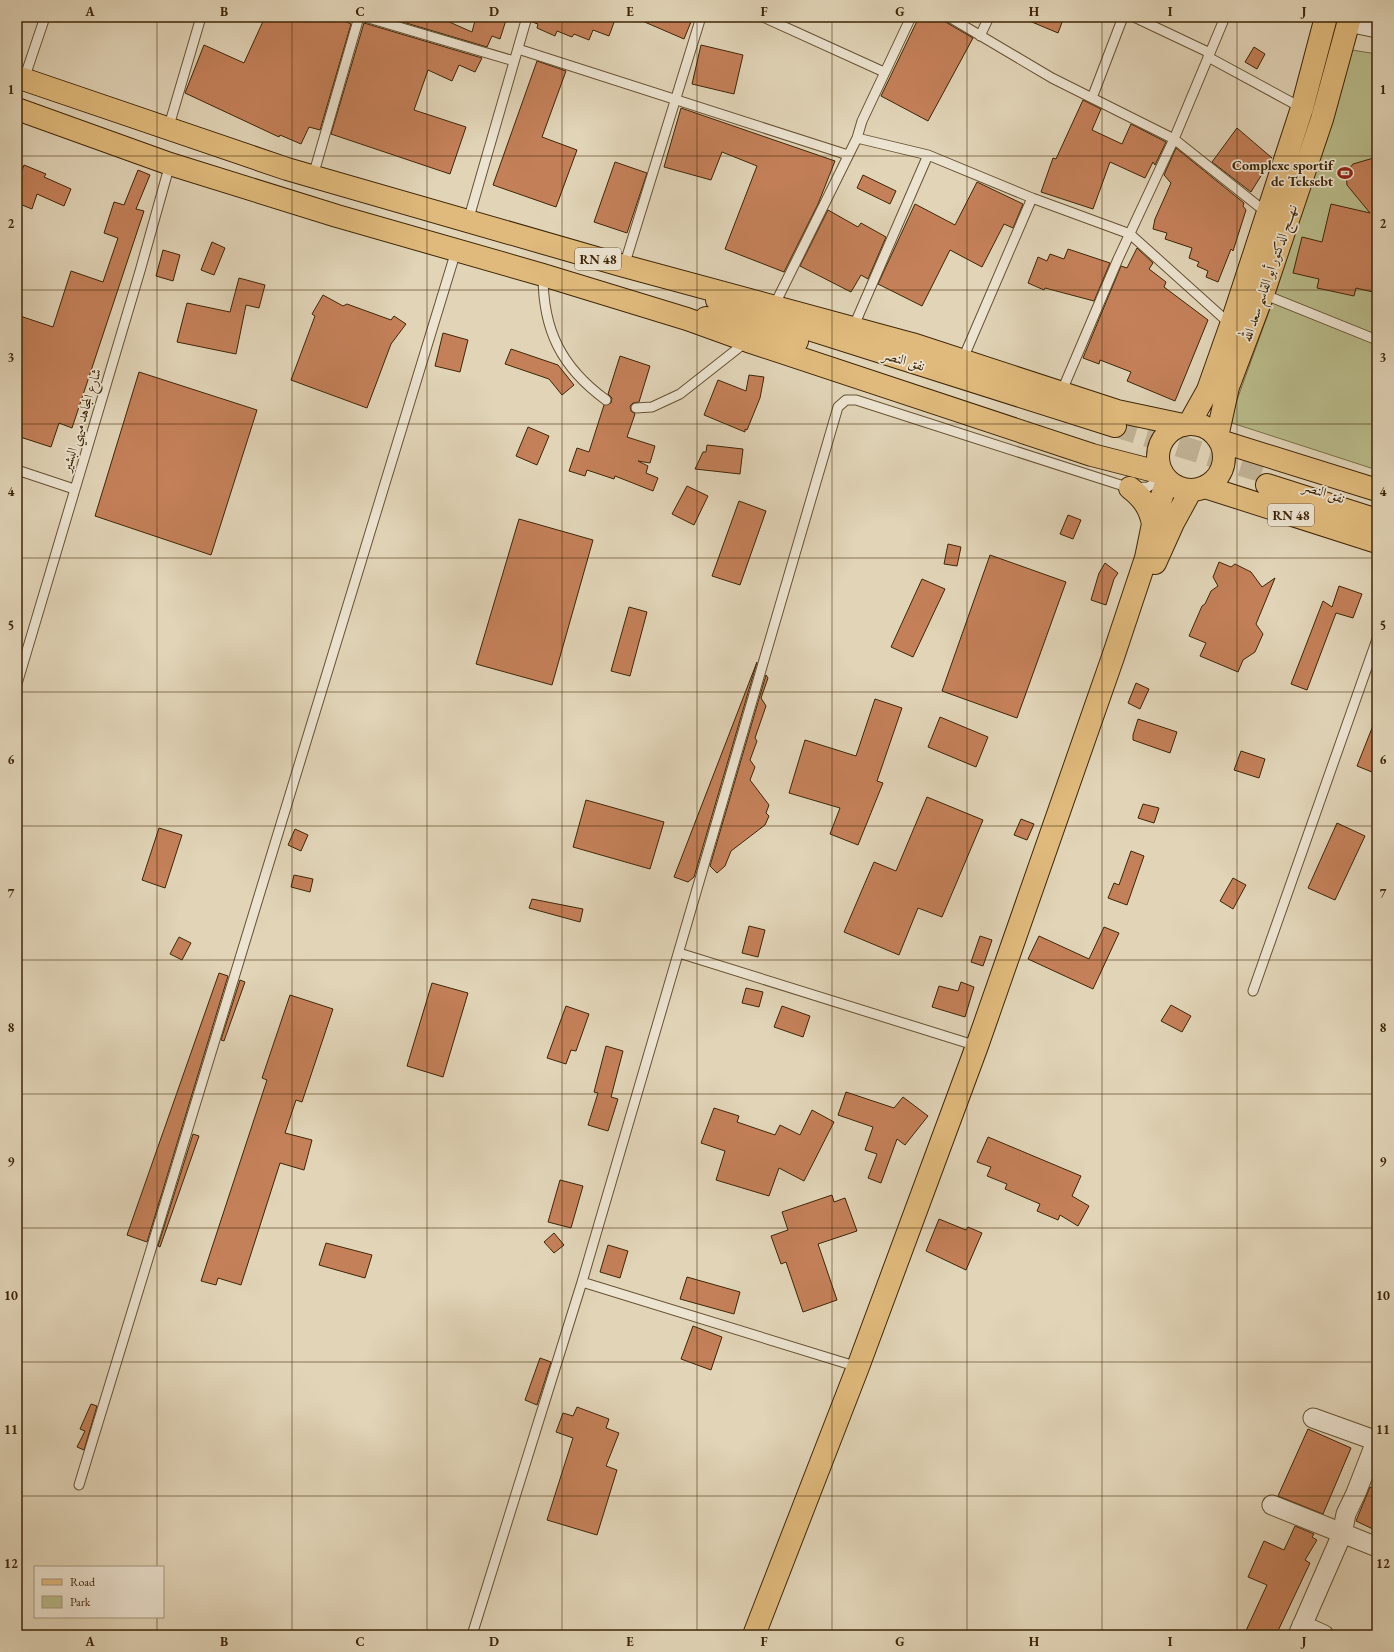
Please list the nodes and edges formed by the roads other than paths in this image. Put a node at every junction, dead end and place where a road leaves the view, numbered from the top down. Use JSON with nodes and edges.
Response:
{"nodes":[{"id":1,"x":45,"y":17,"type":"edge"},
{"id":2,"x":201,"y":17,"type":"edge"},
{"id":3,"x":359,"y":17,"type":"edge"},
{"id":4,"x":365,"y":17,"type":"edge"},
{"id":5,"x":528,"y":17,"type":"edge"},
{"id":6,"x":701,"y":17,"type":"edge"},
{"id":7,"x":763,"y":17,"type":"edge"},
{"id":8,"x":910,"y":17,"type":"edge"},
{"id":9,"x":949,"y":17,"type":"edge"},
{"id":10,"x":989,"y":17,"type":"edge"},
{"id":11,"x":1123,"y":17,"type":"edge"},
{"id":12,"x":1134,"y":17,"type":"edge"},
{"id":13,"x":1225,"y":17,"type":"edge"},
{"id":14,"x":1326,"y":17,"type":"edge"},
{"id":15,"x":1349,"y":19,"type":"edge"},
{"id":16,"x":1377,"y":28,"type":"edge"},
{"id":17,"x":980,"y":36,"type":"junction"},
{"id":18,"x":518,"y":49,"type":"junction"},
{"id":19,"x":1209,"y":55,"type":"junction"},
{"id":20,"x":514,"y":61,"type":"junction"},
{"id":21,"x":884,"y":72,"type":"junction"},
{"id":22,"x":20,"y":78,"type":"edge"},
{"id":23,"x":1092,"y":98,"type":"junction"},
{"id":24,"x":676,"y":99,"type":"junction"},
{"id":25,"x":1302,"y":108,"type":"junction"},
{"id":26,"x":17,"y":109,"type":"edge"},
{"id":27,"x":167,"y":130,"type":"junction"},
{"id":28,"x":857,"y":138,"type":"junction"},
{"id":29,"x":1174,"y":139,"type":"junction"},
{"id":30,"x":848,"y":155,"type":"junction"},
{"id":31,"x":928,"y":155,"type":"junction"},
{"id":32,"x":170,"y":164,"type":"junction"},
{"id":33,"x":312,"y":176,"type":"junction"},
{"id":34,"x":347,"y":186,"type":"junction"},
{"id":35,"x":1032,"y":198,"type":"junction"},
{"id":36,"x":1267,"y":213,"type":"junction"},
{"id":37,"x":337,"y":216,"type":"junction"},
{"id":38,"x":468,"y":221,"type":"junction"},
{"id":39,"x":1130,"y":234,"type":"junction"},
{"id":40,"x":547,"y":245,"type":"junction"},
{"id":41,"x":456,"y":251,"type":"junction"},
{"id":42,"x":624,"y":266,"type":"junction"},
{"id":43,"x":543,"y":275,"type":"junction"},
{"id":44,"x":697,"y":285,"type":"junction"},
{"id":45,"x":1263,"y":294,"type":"junction"},
{"id":46,"x":774,"y":306,"type":"junction"},
{"id":47,"x":687,"y":319,"type":"junction"},
{"id":48,"x":1231,"y":325,"type":"junction"},
{"id":49,"x":854,"y":328,"type":"junction"},
{"id":50,"x":1377,"y":340,"type":"edge"},
{"id":51,"x":748,"y":341,"type":"junction"},
{"id":52,"x":962,"y":361,"type":"junction"},
{"id":53,"x":1061,"y":393,"type":"junction"},
{"id":54,"x":606,"y":400,"type":"dead end"},
{"id":55,"x":636,"y":408,"type":"dead end"},
{"id":56,"x":1186,"y":425,"type":"junction"},
{"id":57,"x":1218,"y":439,"type":"junction"},
{"id":58,"x":17,"y":470,"type":"edge"},
{"id":59,"x":1165,"y":477,"type":"junction"},
{"id":60,"x":1130,"y":488,"type":"junction"},
{"id":61,"x":1198,"y":488,"type":"junction"},
{"id":62,"x":74,"y":489,"type":"junction"},
{"id":63,"x":1377,"y":490,"type":"edge"},
{"id":64,"x":1377,"y":509,"type":"edge"},
{"id":65,"x":1377,"y":520,"type":"edge"},
{"id":66,"x":1153,"y":524,"type":"junction"},
{"id":67,"x":1377,"y":542,"type":"edge"},
{"id":68,"x":1377,"y":639,"type":"edge"},
{"id":69,"x":1113,"y":657,"type":"junction"},
{"id":70,"x":17,"y":684,"type":"edge"},
{"id":71,"x":679,"y":953,"type":"junction"},
{"id":72,"x":1252,"y":991,"type":"dead end"},
{"id":73,"x":977,"y":1046,"type":"junction"},
{"id":74,"x":582,"y":1282,"type":"junction"},
{"id":75,"x":858,"y":1367,"type":"junction"},
{"id":76,"x":1313,"y":1418,"type":"dead end"},
{"id":77,"x":1377,"y":1440,"type":"edge"},
{"id":78,"x":79,"y":1485,"type":"dead end"},
{"id":79,"x":1272,"y":1505,"type":"dead end"},
{"id":80,"x":1342,"y":1534,"type":"junction"},
{"id":81,"x":1377,"y":1547,"type":"edge"},
{"id":82,"x":1300,"y":1630,"type":"edge"},
{"id":83,"x":472,"y":1635,"type":"edge"},
{"id":84,"x":754,"y":1635,"type":"edge"},
{"id":85,"x":1324,"y":1635,"type":"edge"}],
"edges":[{"from":1,"to":22,"type":"lane"},
{"from":2,"to":27,"type":"lane"},
{"from":3,"to":33,"type":"lane"},
{"from":4,"to":20,"type":"lane"},
{"from":5,"to":18,"type":"lane"},
{"from":6,"to":24,"type":"lane"},
{"from":7,"to":21,"type":"lane"},
{"from":8,"to":21,"type":"lane"},
{"from":9,"to":17,"type":"lane"},
{"from":10,"to":17,"type":"lane"},
{"from":11,"to":23,"type":"lane"},
{"from":12,"to":19,"type":"lane"},
{"from":13,"to":19,"type":"lane"},
{"from":14,"to":25,"type":"main road","name":"نـهـــج الدكتور أبو القاسم سعد الله"},
{"from":15,"to":16,"type":"street"},
{"from":15,"to":45,"type":"main road","name":"نـهـــج الدكتور أبو القاسم سعد الله"},
{"from":17,"to":23,"type":"lane"},
{"from":18,"to":20,"type":"lane"},
{"from":18,"to":24,"type":"lane"},
{"from":19,"to":25,"type":"lane"},
{"from":19,"to":29,"type":"lane"},
{"from":20,"to":38,"type":"lane"},
{"from":21,"to":28,"type":"lane"},
{"from":22,"to":27,"type":"main road","number":"RN 48"},
{"from":23,"to":29,"type":"lane"},
{"from":24,"to":30,"type":"lane"},
{"from":24,"to":42,"type":"lane"},
{"from":25,"to":36,"type":"main road","name":"نـهـــج الدكتور أبو القاسم سعد الله"},
{"from":26,"to":32,"type":"main road","number":"RN 48"},
{"from":27,"to":33,"type":"main road","number":"RN 48"},
{"from":28,"to":30,"type":"lane"},
{"from":28,"to":31,"type":"lane"},
{"from":29,"to":36,"type":"lane"},
{"from":29,"to":39,"type":"lane"},
{"from":30,"to":46,"type":"lane"},
{"from":31,"to":35,"type":"lane"},
{"from":31,"to":49,"type":"lane"},
{"from":32,"to":37,"type":"main road","number":"RN 48"},
{"from":32,"to":62,"type":"lane","name":"شارع المجاهد ميهي البشير"},
{"from":33,"to":34,"type":"main road","number":"RN 48"},
{"from":34,"to":37,"type":"main road"},
{"from":34,"to":38,"type":"main road","number":"RN 48"},
{"from":35,"to":39,"type":"lane"},
{"from":35,"to":52,"type":"lane"},
{"from":36,"to":48,"type":"main road","name":"نـهـــج الدكتور أبو القاسم سعد الله"},
{"from":37,"to":41,"type":"main road","number":"RN 48"},
{"from":38,"to":40,"type":"main road","number":"RN 48"},
{"from":39,"to":48,"type":"lane"},
{"from":39,"to":53,"type":"lane"},
{"from":40,"to":42,"type":"main road","number":"RN 48"},
{"from":40,"to":43,"type":"main road"},
{"from":41,"to":43,"type":"main road","number":"RN 48"},
{"from":41,"to":78,"type":"lane"},
{"from":42,"to":44,"type":"main road","number":"RN 48"},
{"from":43,"to":47,"type":"main road","number":"RN 48"},
{"from":43,"to":54,"type":"lane"},
{"from":44,"to":46,"type":"main road","number":"RN 48"},
{"from":44,"to":47,"type":"main road","name":"نفق النصر"},
{"from":45,"to":50,"type":"lane"},
{"from":45,"to":57,"type":"main road","name":"نـهـــج الدكتور أبو القاسم سعد الله"},
{"from":46,"to":49,"type":"main road","number":"RN 48"},
{"from":47,"to":51,"type":"main road","number":"RN 48"},
{"from":48,"to":56,"type":"main road","name":"نـهـــج الدكتور أبو القاسم سعد الله"},
{"from":49,"to":52,"type":"main road","number":"RN 48"},
{"from":51,"to":55,"type":"lane"},
{"from":51,"to":59,"type":"main road","number":"RN 48"},
{"from":52,"to":53,"type":"main road","number":"RN 48"},
{"from":53,"to":56,"type":"main road","number":"RN 48"},
{"from":56,"to":57,"type":"main road"},
{"from":56,"to":59,"type":"main road"},
{"from":57,"to":61,"type":"main road"},
{"from":57,"to":63,"type":"main road"},
{"from":58,"to":62,"type":"lane"},
{"from":59,"to":60,"type":"lane"},
{"from":59,"to":61,"type":"main road"},
{"from":59,"to":66,"type":"main road"},
{"from":60,"to":66,"type":"main road"},
{"from":60,"to":71,"type":"lane"},
{"from":61,"to":67,"type":"main road","number":"RN 48"},
{"from":61,"to":69,"type":"main road"},
{"from":62,"to":70,"type":"lane","name":"شارع المجاهد ميهي البشير"},
{"from":64,"to":65,"type":"main road","name":"نفق النصر"},
{"from":66,"to":69,"type":"main road"},
{"from":68,"to":72,"type":"lane"},
{"from":69,"to":73,"type":"main road"},
{"from":71,"to":73,"type":"lane"},
{"from":71,"to":74,"type":"lane"},
{"from":73,"to":75,"type":"main road"},
{"from":74,"to":75,"type":"lane"},
{"from":74,"to":83,"type":"lane"},
{"from":75,"to":84,"type":"main road"},
{"from":76,"to":77,"type":"street"},
{"from":77,"to":80,"type":"street"},
{"from":79,"to":80,"type":"street"},
{"from":80,"to":81,"type":"street"},
{"from":80,"to":82,"type":"street"},
{"from":82,"to":85,"type":"street"}]}
